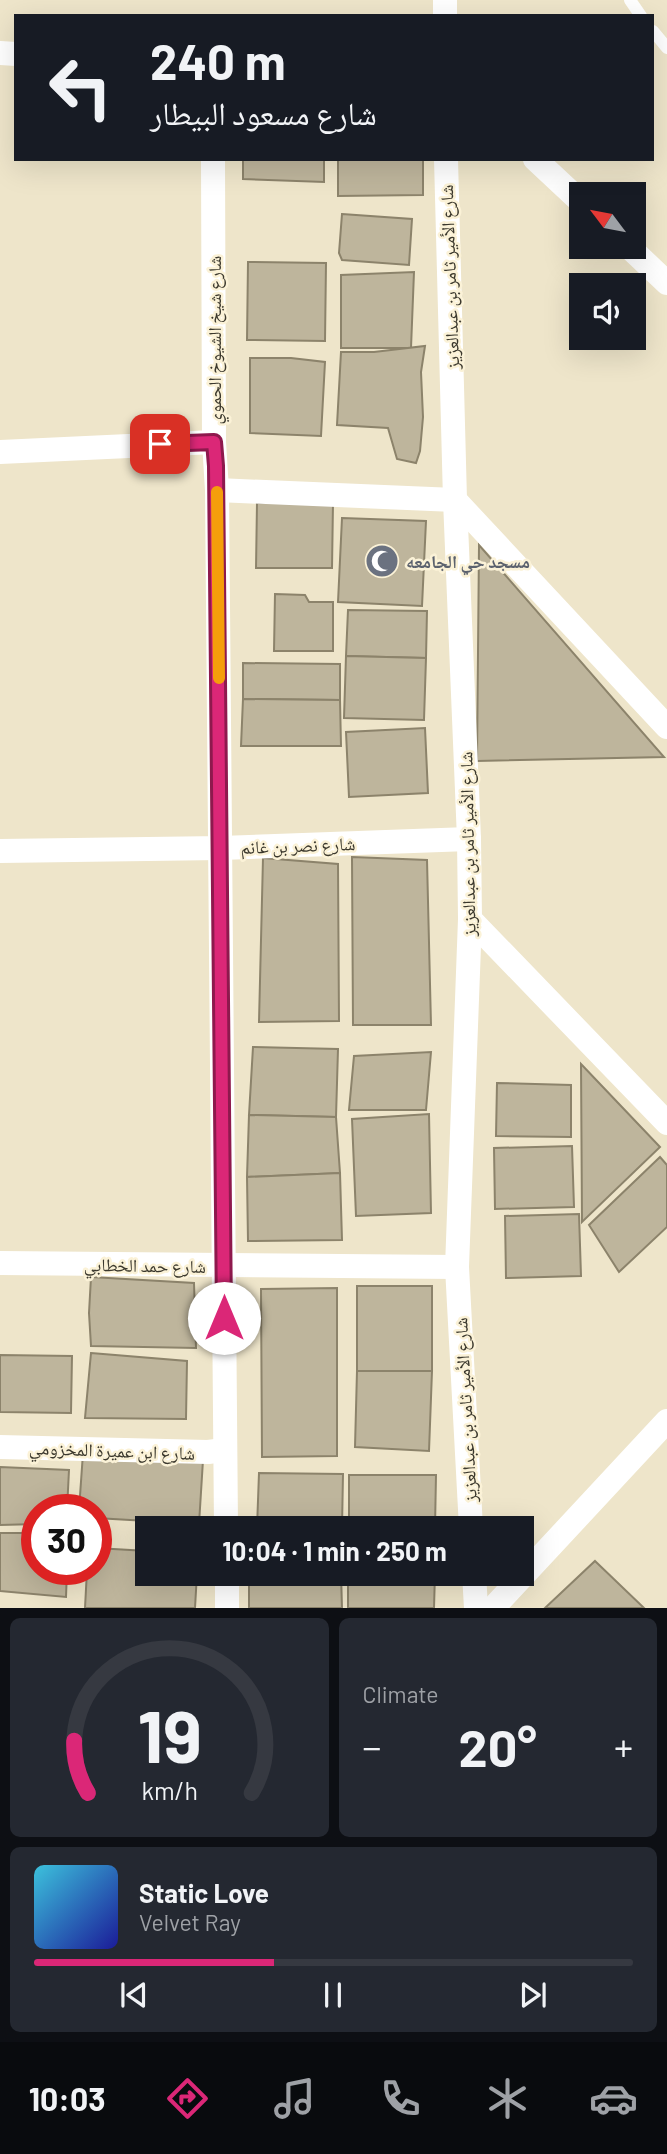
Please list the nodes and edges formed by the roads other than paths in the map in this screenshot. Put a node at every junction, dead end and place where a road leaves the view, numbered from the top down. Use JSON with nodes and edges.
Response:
{"nodes":[{"id":1,"x":654,"y":32,"type":"edge"},
{"id":2,"x":667,"y":48,"type":"edge"},
{"id":3,"x":213,"y":161,"type":"edge"},
{"id":4,"x":446,"y":161,"type":"edge"},
{"id":5,"x":537,"y":161,"type":"edge"},
{"id":6,"x":569,"y":191,"type":"edge"},
{"id":7,"x":642,"y":259,"type":"edge"},
{"id":8,"x":667,"y":282,"type":"edge"},
{"id":9,"x":214,"y":442,"type":"junction"},
{"id":10,"x":0,"y":452,"type":"edge"},
{"id":11,"x":217,"y":490,"type":"junction"},
{"id":12,"x":455,"y":500,"type":"junction"},
{"id":13,"x":667,"y":727,"type":"edge"},
{"id":14,"x":469,"y":839,"type":"junction"},
{"id":15,"x":220,"y":848,"type":"junction"},
{"id":16,"x":0,"y":851,"type":"edge"},
{"id":17,"x":470,"y":919,"type":"junction"},
{"id":18,"x":667,"y":1123,"type":"edge"},
{"id":19,"x":0,"y":1263,"type":"edge"},
{"id":20,"x":225,"y":1266,"type":"junction"},
{"id":21,"x":457,"y":1267,"type":"junction"},
{"id":22,"x":667,"y":1421,"type":"edge"},
{"id":23,"x":0,"y":1447,"type":"edge"},
{"id":24,"x":224,"y":1450,"type":"junction"},
{"id":25,"x":226,"y":1516,"type":"edge"},
{"id":26,"x":470,"y":1516,"type":"edge"},
{"id":27,"x":226,"y":1586,"type":"edge"},
{"id":28,"x":474,"y":1586,"type":"edge"},
{"id":29,"x":227,"y":1608,"type":"edge"},
{"id":30,"x":475,"y":1608,"type":"edge"},
{"id":31,"x":493,"y":1608,"type":"edge"}],
"edges":[{"from":1,"to":2,"type":"lane"},
{"from":3,"to":9,"type":"street","name":"شارع شيخ الشيوخ الحموي"},
{"from":4,"to":12,"type":"street","name":"شارع الأمير ثامر بن عبدالعزيز"},
{"from":5,"to":6,"type":"street"},
{"from":7,"to":8,"type":"street"},
{"from":9,"to":10,"type":"street"},
{"from":9,"to":11,"type":"street","name":"شارع شيخ الشيوخ الحموي"},
{"from":11,"to":12,"type":"street"},
{"from":11,"to":15,"type":"street","name":"شارع شيخ الشيوخ الحموي"},
{"from":12,"to":13,"type":"street"},
{"from":12,"to":14,"type":"street","name":"شارع الأمير ثامر بن عبدالعزيز"},
{"from":14,"to":15,"type":"street","name":"شارع نصر بن غانم"},
{"from":14,"to":17,"type":"street","name":"شارع الأمير ثامر بن عبدالعزيز"},
{"from":15,"to":16,"type":"street","name":"شارع نصر بن غانم"},
{"from":15,"to":20,"type":"street","name":"شارع شيخ الشيوخ الحموي"},
{"from":17,"to":18,"type":"street"},
{"from":17,"to":21,"type":"street","name":"شارع الأمير ثامر بن عبدالعزيز"},
{"from":19,"to":20,"type":"street","name":"شارع حمد الخطابي"},
{"from":20,"to":21,"type":"street","name":"شارع حمد الخطابي"},
{"from":20,"to":24,"type":"street","name":"شارع شيخ الشيوخ الحموي"},
{"from":21,"to":26,"type":"street","name":"شارع الأمير ثامر بن عبدالعزيز"},
{"from":22,"to":31,"type":"street"},
{"from":23,"to":24,"type":"street","name":"شارع ابن عميرة المخزومي"},
{"from":24,"to":25,"type":"street","name":"شارع شيخ الشيوخ الحموي"},
{"from":27,"to":29,"type":"street"},
{"from":28,"to":30,"type":"street"}]}
